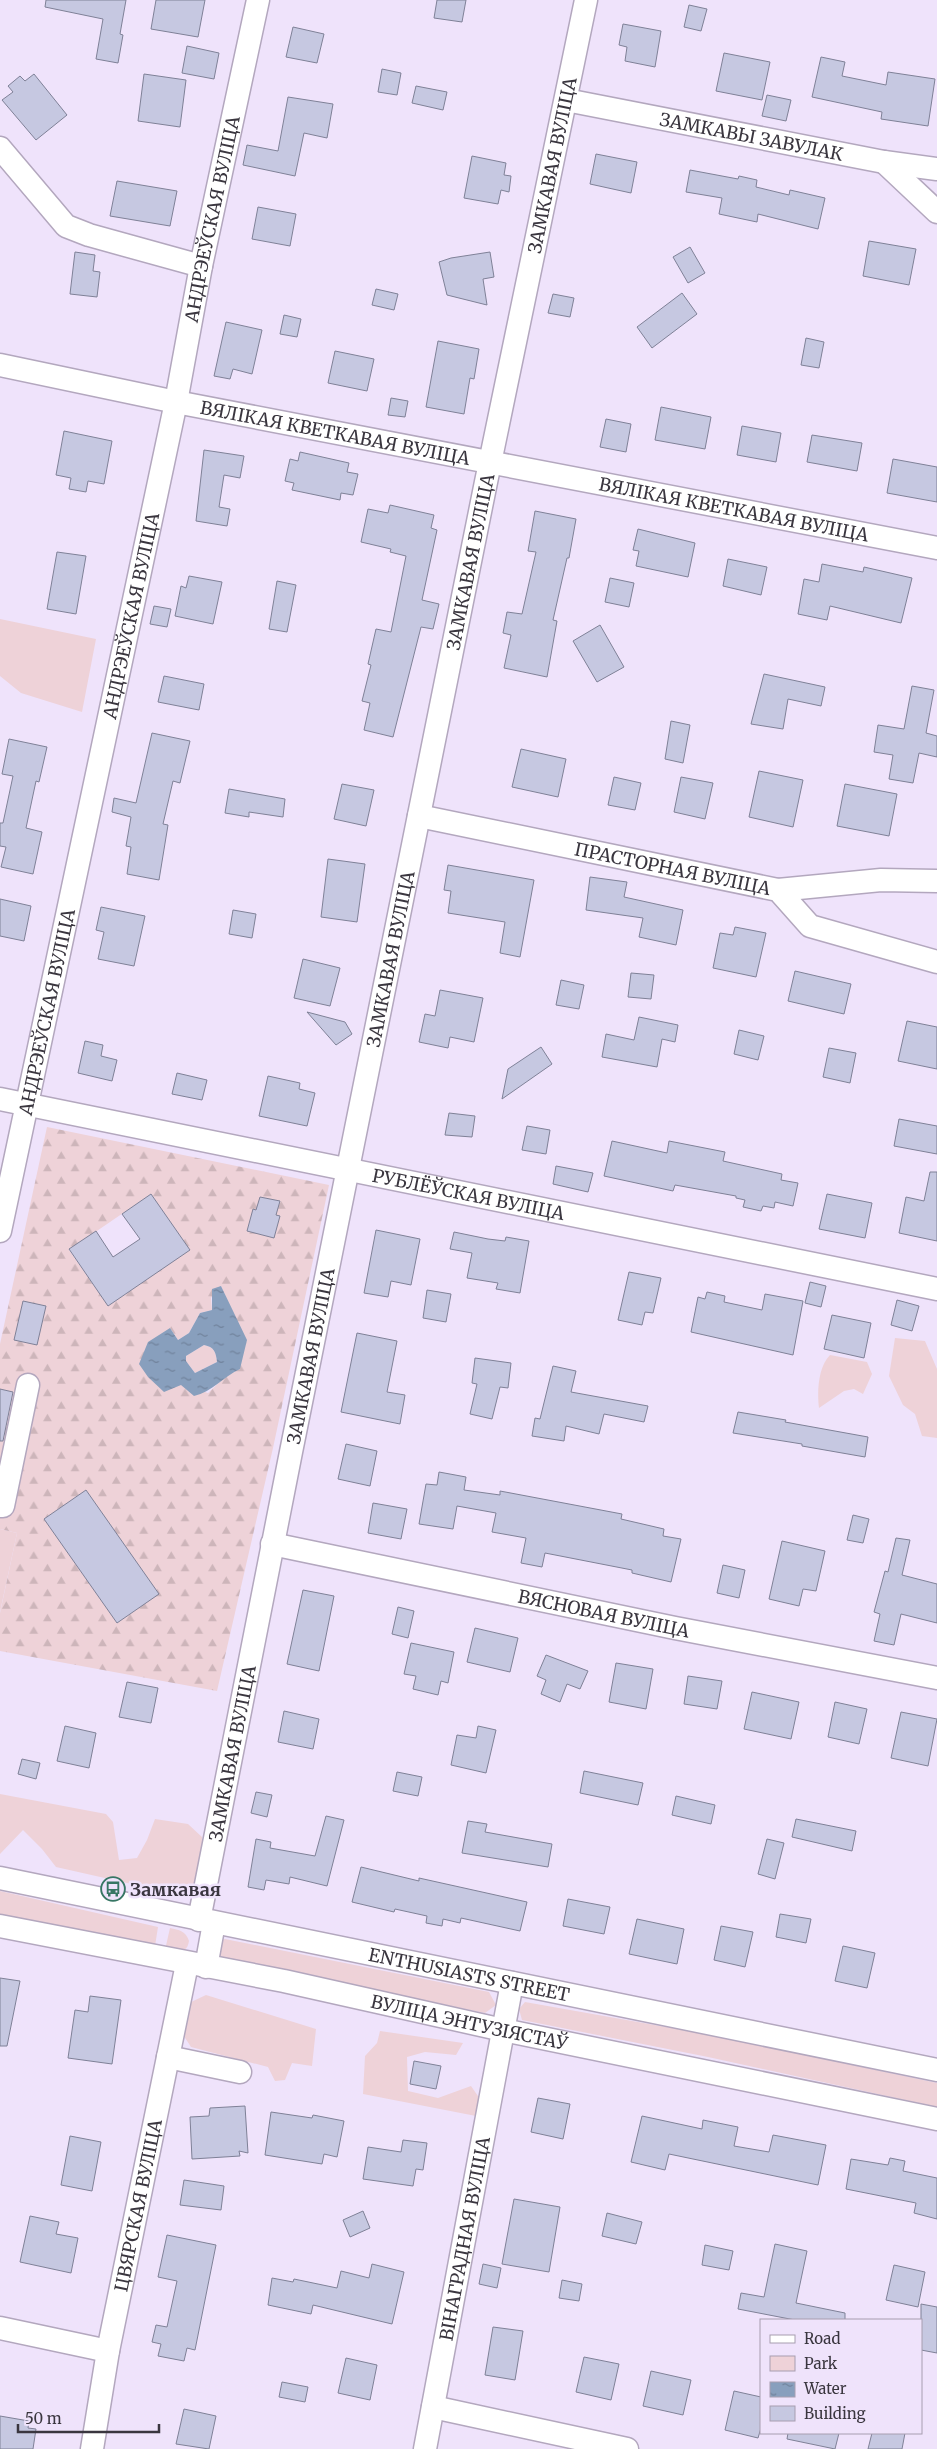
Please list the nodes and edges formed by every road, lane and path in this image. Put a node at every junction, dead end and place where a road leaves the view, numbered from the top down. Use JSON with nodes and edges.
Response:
{"nodes":[{"id":1,"x":258,"y":0,"type":"edge"},
{"id":2,"x":586,"y":0,"type":"edge"},
{"id":3,"x":566,"y":100,"type":"junction"},
{"id":4,"x":0,"y":148,"type":"edge"},
{"id":5,"x":884,"y":162,"type":"junction"},
{"id":6,"x":937,"y":169,"type":"edge"},
{"id":7,"x":937,"y":212,"type":"edge"},
{"id":8,"x":201,"y":266,"type":"junction"},
{"id":9,"x":0,"y":365,"type":"edge"},
{"id":10,"x":176,"y":402,"type":"junction"},
{"id":11,"x":490,"y":461,"type":"junction"},
{"id":12,"x":937,"y":548,"type":"edge"},
{"id":13,"x":419,"y":816,"type":"junction"},
{"id":14,"x":937,"y":881,"type":"edge"},
{"id":15,"x":778,"y":890,"type":"junction"},
{"id":16,"x":937,"y":962,"type":"edge"},
{"id":17,"x":0,"y":1099,"type":"edge"},
{"id":18,"x":27,"y":1105,"type":"junction"},
{"id":19,"x":348,"y":1169,"type":"junction"},
{"id":20,"x":0,"y":1231,"type":"edge"},
{"id":21,"x":937,"y":1289,"type":"edge"},
{"id":22,"x":28,"y":1385,"type":"dead end"},
{"id":23,"x":0,"y":1506,"type":"edge"},
{"id":24,"x":272,"y":1544,"type":"junction"},
{"id":25,"x":937,"y":1678,"type":"edge"},
{"id":26,"x":0,"y":1878,"type":"edge"},
{"id":27,"x":207,"y":1921,"type":"junction"},
{"id":28,"x":0,"y":1926,"type":"edge"},
{"id":29,"x":196,"y":1965,"type":"junction"},
{"id":30,"x":512,"y":1983,"type":"junction"},
{"id":31,"x":503,"y":2030,"type":"junction"},
{"id":32,"x":168,"y":2057,"type":"junction"},
{"id":33,"x":937,"y":2070,"type":"edge"},
{"id":34,"x":240,"y":2072,"type":"dead end"},
{"id":35,"x":937,"y":2120,"type":"edge"},
{"id":36,"x":0,"y":2328,"type":"edge"},
{"id":37,"x":108,"y":2351,"type":"junction"},
{"id":38,"x":433,"y":2407,"type":"junction"},
{"id":39,"x":92,"y":2449,"type":"edge"},
{"id":40,"x":425,"y":2449,"type":"edge"},
{"id":41,"x":627,"y":2449,"type":"edge"}],
"edges":[{"from":1,"to":8,"type":"street","name":"АНДРЭЕЎСКАЯ ВУЛІЦА"},
{"from":2,"to":3,"type":"street","name":"ЗАМКАВАЯ ВУЛІЦА"},
{"from":3,"to":5,"type":"street","name":"ЗАМКАВЫ ЗАВУЛАК"},
{"from":3,"to":11,"type":"street","name":"ЗАМКАВАЯ ВУЛІЦА"},
{"from":4,"to":8,"type":"street"},
{"from":5,"to":6,"type":"street","name":"ЗАМКАВЫ ЗАВУЛАК"},
{"from":5,"to":7,"type":"street"},
{"from":8,"to":10,"type":"street","name":"АНДРЭЕЎСКАЯ ВУЛІЦА"},
{"from":9,"to":10,"type":"street","name":"ВЯЛІКАЯ КВЕТКАВАЯ ВУЛІЦА"},
{"from":10,"to":11,"type":"street","name":"ВЯЛІКАЯ КВЕТКАВАЯ ВУЛІЦА"},
{"from":10,"to":18,"type":"street","name":"АНДРЭЕЎСКАЯ ВУЛІЦА"},
{"from":11,"to":12,"type":"street","name":"ВЯЛІКАЯ КВЕТКАВАЯ ВУЛІЦА"},
{"from":11,"to":13,"type":"street","name":"ЗАМКАВАЯ ВУЛІЦА"},
{"from":13,"to":15,"type":"street","name":"ПРАСТОРНАЯ ВУЛІЦА"},
{"from":13,"to":19,"type":"street","name":"ЗАМКАВАЯ ВУЛІЦА"},
{"from":14,"to":15,"type":"street"},
{"from":15,"to":16,"type":"street","name":"ПРАСТОРНАЯ ВУЛІЦА"},
{"from":17,"to":18,"type":"street","name":"РУБЛЁЎСКАЯ ВУЛІЦА"},
{"from":18,"to":19,"type":"street","name":"РУБЛЁЎСКАЯ ВУЛІЦА"},
{"from":18,"to":20,"type":"street","name":"АНДРЭЕЎСКАЯ ВУЛІЦА"},
{"from":19,"to":21,"type":"street","name":"РУБЛЁЎСКАЯ ВУЛІЦА"},
{"from":19,"to":24,"type":"street","name":"ЗАМКАВАЯ ВУЛІЦА"},
{"from":22,"to":23,"type":"street"},
{"from":24,"to":25,"type":"street","name":"ВЯСНОВАЯ ВУЛІЦА"},
{"from":24,"to":27,"type":"street","name":"ЗАМКАВАЯ ВУЛІЦА"},
{"from":26,"to":27,"type":"street","name":"ENTHUSIASTS STREET"},
{"from":27,"to":29,"type":"street","name":"ЗАМКАВАЯ ВУЛІЦА"},
{"from":27,"to":30,"type":"street","name":"ENTHUSIASTS STREET"},
{"from":28,"to":29,"type":"street","name":"ВУЛІЦА ЭНТУЗІЯСТАЎ"},
{"from":29,"to":31,"type":"street","name":"ВУЛІЦА ЭНТУЗІЯСТАЎ"},
{"from":29,"to":32,"type":"street","name":"ЦВЯРСКАЯ ВУЛІЦА"},
{"from":30,"to":31,"type":"street","name":"ВІНАГРАДНАЯ ВУЛІЦА"},
{"from":30,"to":33,"type":"street","name":"ENTHUSIASTS STREET"},
{"from":31,"to":35,"type":"street","name":"ВУЛІЦА ЭНТУЗІЯСТАЎ"},
{"from":31,"to":38,"type":"street","name":"ВІНАГРАДНАЯ ВУЛІЦА"},
{"from":32,"to":34,"type":"street"},
{"from":32,"to":37,"type":"street","name":"ЦВЯРСКАЯ ВУЛІЦА"},
{"from":36,"to":37,"type":"street"},
{"from":37,"to":39,"type":"street","name":"ЦВЯРСКАЯ ВУЛІЦА"},
{"from":38,"to":40,"type":"street","name":"ВІНАГРАДНАЯ ВУЛІЦА"},
{"from":38,"to":41,"type":"street"}]}
